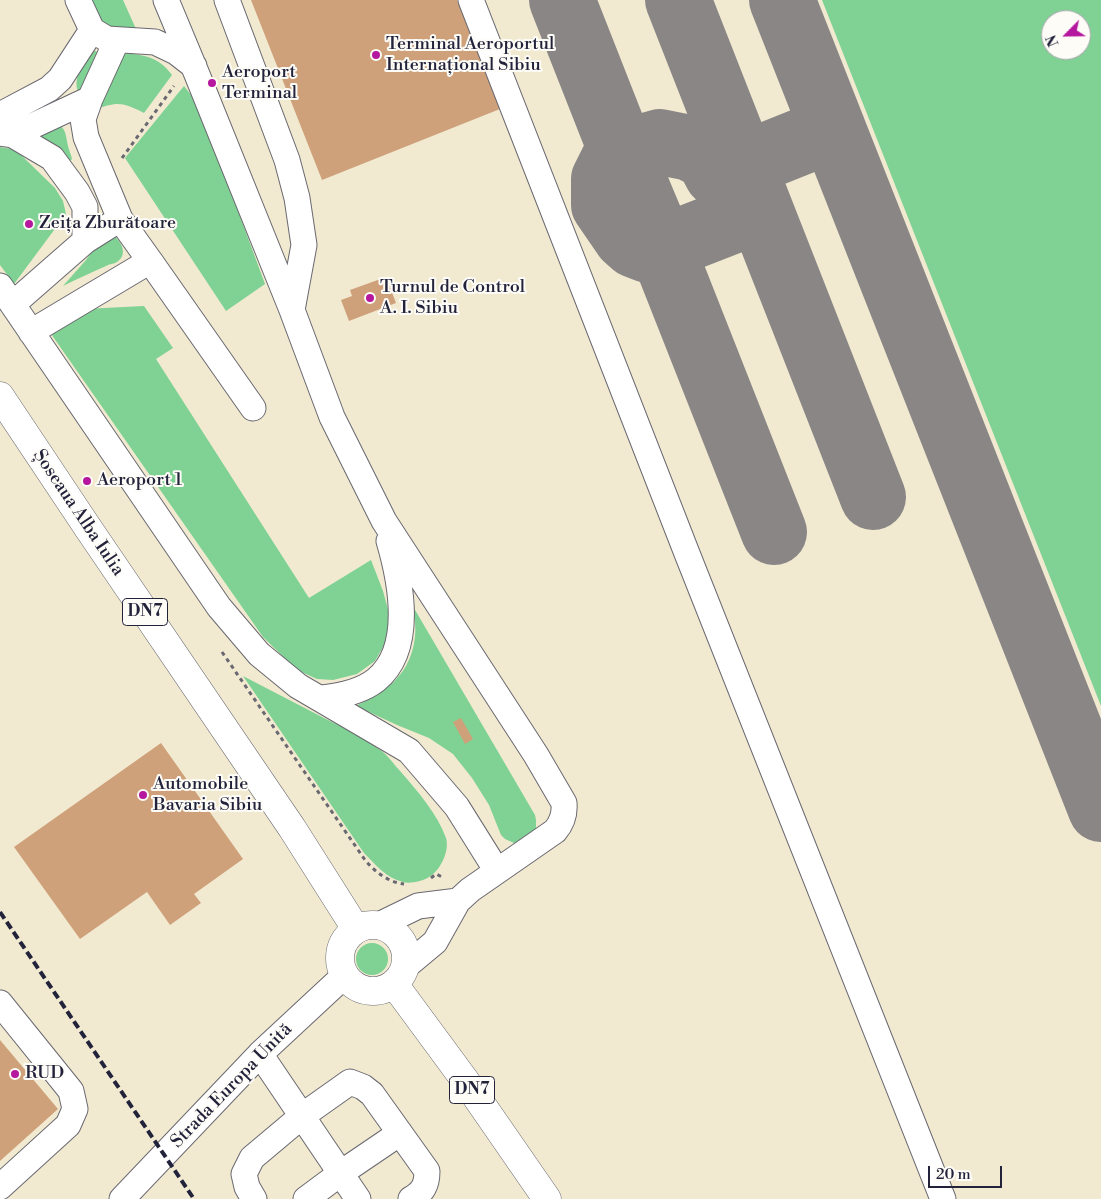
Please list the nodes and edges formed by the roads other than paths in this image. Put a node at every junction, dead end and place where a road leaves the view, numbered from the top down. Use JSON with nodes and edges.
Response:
{"nodes":[{"id":1,"x":78,"y":0,"type":"edge"},
{"id":2,"x":166,"y":0,"type":"edge"},
{"id":3,"x":227,"y":0,"type":"edge"},
{"id":4,"x":471,"y":0,"type":"edge"},
{"id":5,"x":92,"y":30,"type":"junction"},
{"id":6,"x":117,"y":40,"type":"junction"},
{"id":7,"x":194,"y":66,"type":"junction"},
{"id":8,"x":90,"y":99,"type":"junction"},
{"id":9,"x":4,"y":128,"type":"edge"},
{"id":10,"x":120,"y":219,"type":"junction"},
{"id":11,"x":86,"y":241,"type":"junction"},
{"id":12,"x":150,"y":261,"type":"junction"},
{"id":13,"x":6,"y":295,"type":"edge"},
{"id":14,"x":292,"y":310,"type":"junction"},
{"id":15,"x":31,"y":332,"type":"junction"},
{"id":16,"x":0,"y":396,"type":"edge"},
{"id":17,"x":253,"y":408,"type":"dead end"},
{"id":18,"x":384,"y":521,"type":"junction"},
{"id":19,"x":322,"y":698,"type":"junction"},
{"id":20,"x":497,"y":870,"type":"junction"},
{"id":21,"x":458,"y":901,"type":"junction"},
{"id":22,"x":368,"y":927,"type":"junction"},
{"id":23,"x":400,"y":975,"type":"junction"},
{"id":24,"x":345,"y":976,"type":"junction"},
{"id":25,"x":0,"y":1003,"type":"edge"},
{"id":26,"x":260,"y":1054,"type":"junction"},
{"id":27,"x":302,"y":1116,"type":"junction"},
{"id":28,"x":400,"y":1133,"type":"junction"},
{"id":29,"x":341,"y":1174,"type":"junction"},
{"id":30,"x":0,"y":1187,"type":"edge"},
{"id":31,"x":135,"y":1194,"type":"edge"},
{"id":32,"x":254,"y":1199,"type":"edge"},
{"id":33,"x":306,"y":1199,"type":"edge"},
{"id":34,"x":358,"y":1199,"type":"edge"},
{"id":35,"x":411,"y":1199,"type":"edge"},
{"id":36,"x":547,"y":1199,"type":"edge"},
{"id":37,"x":943,"y":1199,"type":"edge"}],
"edges":[{"from":1,"to":5,"type":"street"},
{"from":2,"to":7,"type":"street"},
{"from":3,"to":14,"type":"street"},
{"from":4,"to":37,"type":"street"},
{"from":5,"to":6,"type":"street"},
{"from":5,"to":9,"type":"street"},
{"from":6,"to":7,"type":"street"},
{"from":6,"to":8,"type":"street"},
{"from":7,"to":14,"type":"street"},
{"from":8,"to":9,"type":"street"},
{"from":8,"to":10,"type":"street"},
{"from":9,"to":11,"type":"street"},
{"from":10,"to":11,"type":"street"},
{"from":10,"to":12,"type":"street"},
{"from":11,"to":13,"type":"street"},
{"from":12,"to":15,"type":"street"},
{"from":12,"to":17,"type":"street"},
{"from":13,"to":15,"type":"street"},
{"from":14,"to":18,"type":"street"},
{"from":15,"to":19,"type":"street"},
{"from":16,"to":22,"type":"main road","name":"Șoseaua Alba Iulia","number":"DN7"},
{"from":18,"to":19,"type":"street"},
{"from":18,"to":20,"type":"street"},
{"from":19,"to":20,"type":"street"},
{"from":20,"to":21,"type":"street"},
{"from":21,"to":22,"type":"street"},
{"from":21,"to":23,"type":"street"},
{"from":22,"to":23,"type":"main road","number":"DN7"},
{"from":22,"to":24,"type":"main road"},
{"from":23,"to":24,"type":"main road"},
{"from":23,"to":36,"type":"main road","number":"DN7"},
{"from":24,"to":26,"type":"street","name":"Strada Europa Unită"},
{"from":25,"to":30,"type":"street"},
{"from":26,"to":27,"type":"street"},
{"from":26,"to":31,"type":"street","name":"Strada Europa Unită"},
{"from":27,"to":28,"type":"street"},
{"from":27,"to":29,"type":"street"},
{"from":27,"to":32,"type":"street"},
{"from":28,"to":29,"type":"street"},
{"from":28,"to":35,"type":"street"},
{"from":29,"to":33,"type":"street"},
{"from":29,"to":34,"type":"street"}]}
